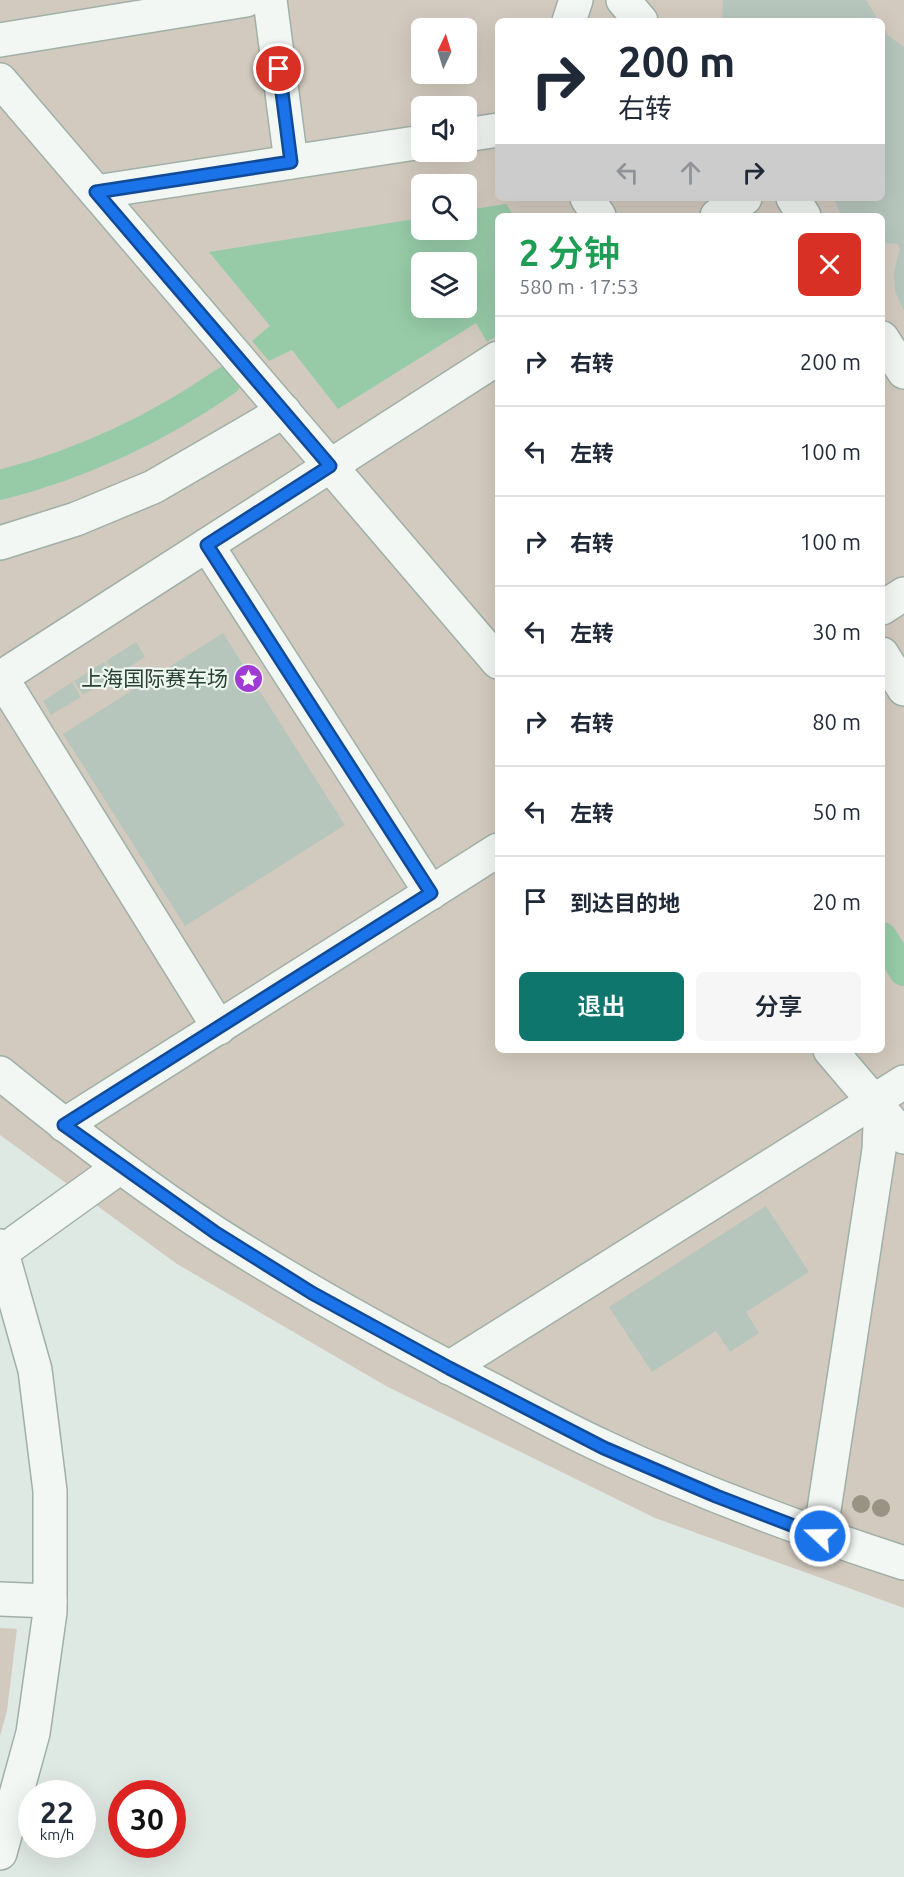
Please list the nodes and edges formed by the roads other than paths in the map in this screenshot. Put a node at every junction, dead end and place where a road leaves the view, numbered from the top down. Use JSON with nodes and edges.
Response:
{"nodes":[{"id":1,"x":246,"y":0,"type":"edge"},
{"id":2,"x":270,"y":0,"type":"edge"},
{"id":3,"x":576,"y":0,"type":"edge"},
{"id":4,"x":623,"y":0,"type":"edge"},
{"id":5,"x":570,"y":18,"type":"edge"},
{"id":6,"x":638,"y":18,"type":"edge"},
{"id":7,"x":0,"y":40,"type":"edge"},
{"id":8,"x":0,"y":80,"type":"edge"},
{"id":9,"x":495,"y":130,"type":"edge"},
{"id":10,"x":477,"y":133,"type":"edge"},
{"id":11,"x":411,"y":144,"type":"edge"},
{"id":12,"x":291,"y":162,"type":"junction"},
{"id":13,"x":96,"y":192,"type":"junction"},
{"id":14,"x":740,"y":201,"type":"edge"},
{"id":15,"x":722,"y":213,"type":"edge"},
{"id":16,"x":885,"y":343,"type":"edge"},
{"id":17,"x":495,"y":359,"type":"edge"},
{"id":18,"x":904,"y":372,"type":"edge"},
{"id":19,"x":284,"y":411,"type":"junction"},
{"id":20,"x":330,"y":466,"type":"junction"},
{"id":21,"x":0,"y":543,"type":"edge"},
{"id":22,"x":207,"y":545,"type":"junction"},
{"id":23,"x":904,"y":594,"type":"edge"},
{"id":24,"x":885,"y":606,"type":"edge"},
{"id":25,"x":495,"y":658,"type":"edge"},
{"id":26,"x":885,"y":659,"type":"edge"},
{"id":27,"x":0,"y":677,"type":"edge"},
{"id":28,"x":904,"y":688,"type":"edge"},
{"id":29,"x":495,"y":852,"type":"edge"},
{"id":30,"x":431,"y":893,"type":"junction"},
{"id":31,"x":219,"y":1028,"type":"junction"},
{"id":32,"x":833,"y":1053,"type":"edge"},
{"id":33,"x":0,"y":1074,"type":"edge"},
{"id":34,"x":904,"y":1082,"type":"edge"},
{"id":35,"x":873,"y":1101,"type":"junction"},
{"id":36,"x":64,"y":1125,"type":"junction"},
{"id":37,"x":896,"y":1144,"type":"edge"},
{"id":38,"x":120,"y":1167,"type":"junction"},
{"id":39,"x":1,"y":1249,"type":"edge"},
{"id":40,"x":449,"y":1368,"type":"junction"},
{"id":41,"x":820,"y":1536,"type":"junction"},
{"id":42,"x":904,"y":1563,"type":"edge"},
{"id":43,"x":0,"y":1599,"type":"edge"},
{"id":44,"x":50,"y":1601,"type":"junction"},
{"id":45,"x":12,"y":1766,"type":"edge"},
{"id":46,"x":0,"y":1853,"type":"edge"}],
"edges":[{"from":1,"to":7,"type":"street"},
{"from":2,"to":12,"type":"street"},
{"from":3,"to":5,"type":"street"},
{"from":4,"to":6,"type":"street"},
{"from":8,"to":13,"type":"street"},
{"from":9,"to":10,"type":"street"},
{"from":11,"to":12,"type":"street"},
{"from":12,"to":13,"type":"street"},
{"from":13,"to":19,"type":"street"},
{"from":14,"to":15,"type":"street"},
{"from":16,"to":18,"type":"street"},
{"from":17,"to":20,"type":"street"},
{"from":19,"to":20,"type":"street"},
{"from":19,"to":21,"type":"street"},
{"from":20,"to":22,"type":"street"},
{"from":20,"to":25,"type":"street"},
{"from":22,"to":27,"type":"street"},
{"from":22,"to":30,"type":"street"},
{"from":23,"to":24,"type":"street"},
{"from":26,"to":28,"type":"street"},
{"from":27,"to":31,"type":"street"},
{"from":29,"to":30,"type":"street"},
{"from":30,"to":31,"type":"street"},
{"from":31,"to":36,"type":"street"},
{"from":32,"to":35,"type":"street"},
{"from":33,"to":36,"type":"street"},
{"from":34,"to":35,"type":"street"},
{"from":35,"to":37,"type":"street"},
{"from":35,"to":40,"type":"street"},
{"from":36,"to":38,"type":"street"},
{"from":37,"to":41,"type":"street"},
{"from":38,"to":39,"type":"street"},
{"from":38,"to":40,"type":"street"},
{"from":39,"to":44,"type":"street"},
{"from":40,"to":41,"type":"street"},
{"from":41,"to":42,"type":"street"},
{"from":43,"to":44,"type":"street"},
{"from":44,"to":45,"type":"street"},
{"from":45,"to":46,"type":"street"}]}
